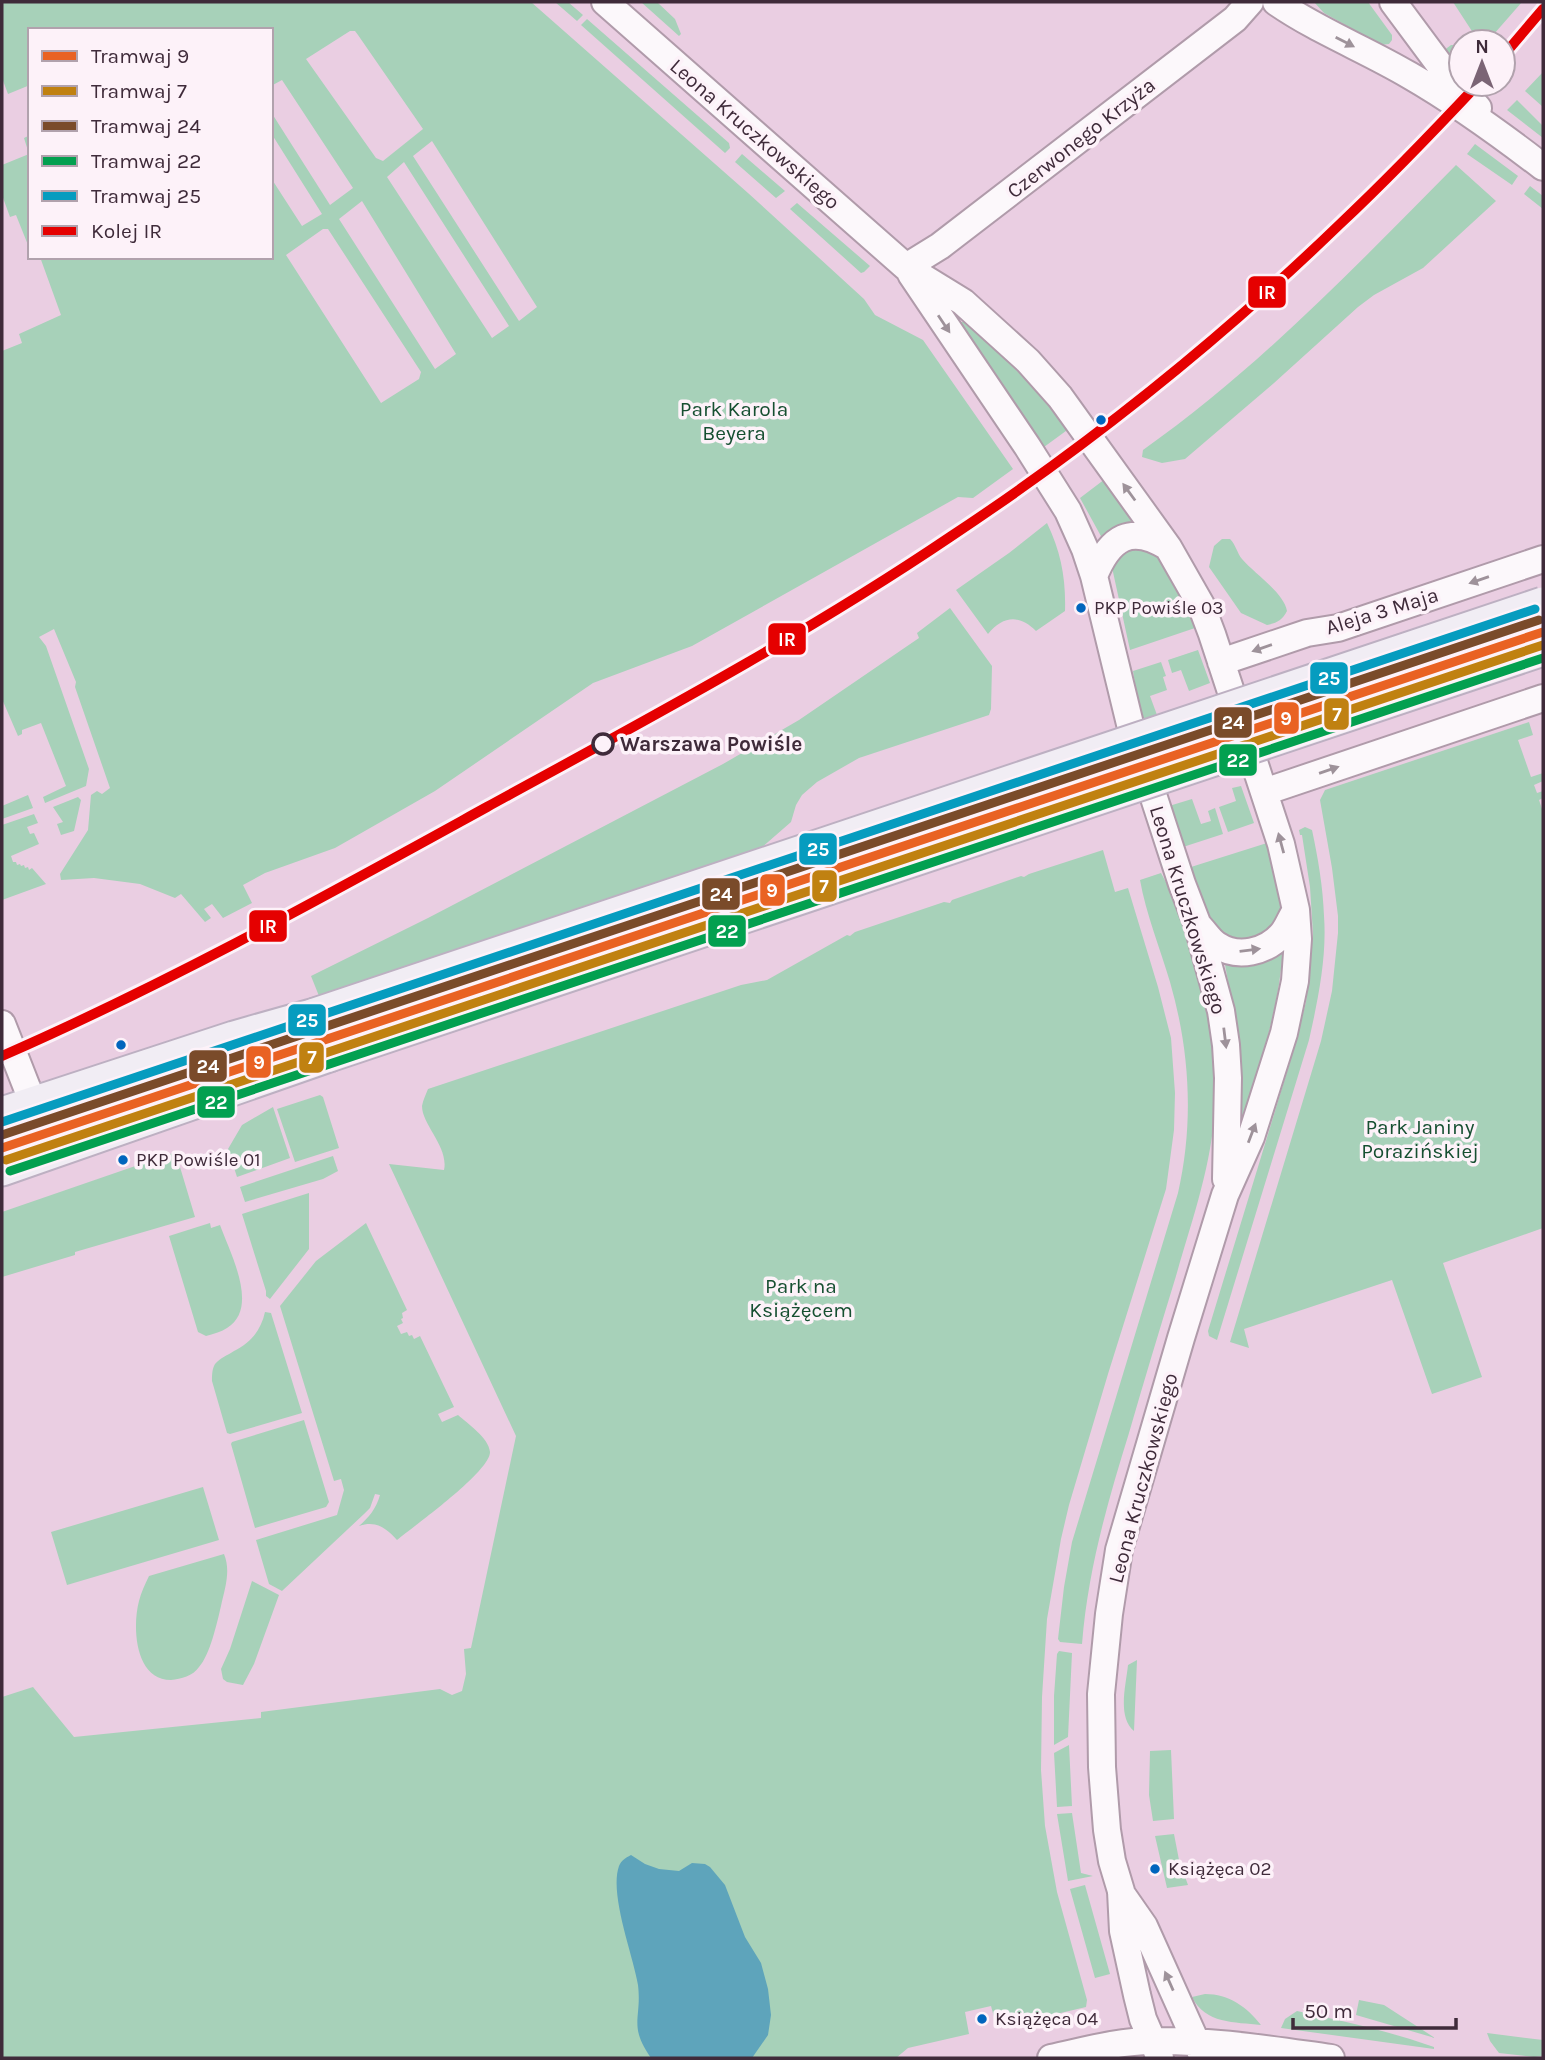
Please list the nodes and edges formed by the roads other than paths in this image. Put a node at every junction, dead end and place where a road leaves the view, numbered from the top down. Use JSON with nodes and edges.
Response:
{"nodes":[{"id":1,"x":604,"y":2,"type":"edge"},
{"id":2,"x":1250,"y":2,"type":"edge"},
{"id":3,"x":1276,"y":2,"type":"edge"},
{"id":4,"x":1400,"y":11,"type":"edge"},
{"id":5,"x":1308,"y":13,"type":"edge"},
{"id":6,"x":1378,"y":58,"type":"junction"},
{"id":7,"x":1500,"y":133,"type":"junction"},
{"id":8,"x":1543,"y":167,"type":"edge"},
{"id":9,"x":906,"y":267,"type":"junction"},
{"id":10,"x":1168,"y":547,"type":"junction"},
{"id":11,"x":1543,"y":559,"type":"edge"},
{"id":12,"x":1094,"y":576,"type":"junction"},
{"id":13,"x":1543,"y":604,"type":"edge"},
{"id":14,"x":1543,"y":649,"type":"edge"},
{"id":15,"x":1221,"y":662,"type":"junction"},
{"id":16,"x":1543,"y":698,"type":"edge"},
{"id":17,"x":1264,"y":792,"type":"junction"},
{"id":18,"x":1296,"y":910,"type":"junction"},
{"id":19,"x":1197,"y":923,"type":"junction"},
{"id":20,"x":2,"y":1024,"type":"edge"},
{"id":21,"x":33,"y":1103,"type":"junction"},
{"id":22,"x":2,"y":1114,"type":"edge"},
{"id":23,"x":2,"y":1169,"type":"edge"},
{"id":24,"x":1225,"y":1195,"type":"junction"},
{"id":25,"x":1121,"y":1891,"type":"junction"},
{"id":26,"x":1178,"y":2048,"type":"edge"},
{"id":27,"x":1051,"y":2058,"type":"edge"},
{"id":28,"x":1331,"y":2058,"type":"edge"}],
"edges":[{"from":1,"to":9,"type":"street","name":"Leona Kruczkowskiego"},
{"from":2,"to":9,"type":"street","name":"Czerwonego Krzyża"},
{"from":3,"to":5,"type":"street"},
{"from":4,"to":6,"type":"street"},
{"from":4,"to":7,"type":"street"},
{"from":5,"to":6,"type":"street","one_way":true},
{"from":6,"to":7,"type":"street"},
{"from":7,"to":8,"type":"street"},
{"from":10,"to":9,"type":"street","name":"Leona Kruczkowskiego","one_way":true},
{"from":9,"to":12,"type":"street","name":"Leona Kruczkowskiego","one_way":true},
{"from":10,"to":12,"type":"street"},
{"from":10,"to":15,"type":"street","name":"Leona Kruczkowskiego"},
{"from":11,"to":15,"type":"street","name":"Aleja 3 Maja","one_way":true},
{"from":12,"to":19,"type":"street","name":"Leona Kruczkowskiego"},
{"from":13,"to":21,"type":"main road","bridge":true},
{"from":14,"to":23,"type":"main road","bridge":true},
{"from":15,"to":17,"type":"street","name":"Leona Kruczkowskiego"},
{"from":17,"to":16,"type":"street","one_way":true},
{"from":18,"to":17,"type":"street","name":"Leona Kruczkowskiego","one_way":true},
{"from":19,"to":18,"type":"street","one_way":true},
{"from":24,"to":18,"type":"street","name":"Leona Kruczkowskiego","one_way":true},
{"from":19,"to":24,"type":"street","name":"Leona Kruczkowskiego","one_way":true},
{"from":20,"to":21,"type":"street"},
{"from":21,"to":22,"type":"main road"},
{"from":24,"to":25,"type":"street","name":"Leona Kruczkowskiego"},
{"from":26,"to":25,"type":"street","name":"Leona Kruczkowskiego","one_way":true},
{"from":25,"to":26,"type":"street","name":"Leona Kruczkowskiego"},
{"from":26,"to":27,"type":"street"},
{"from":26,"to":28,"type":"street"}]}
